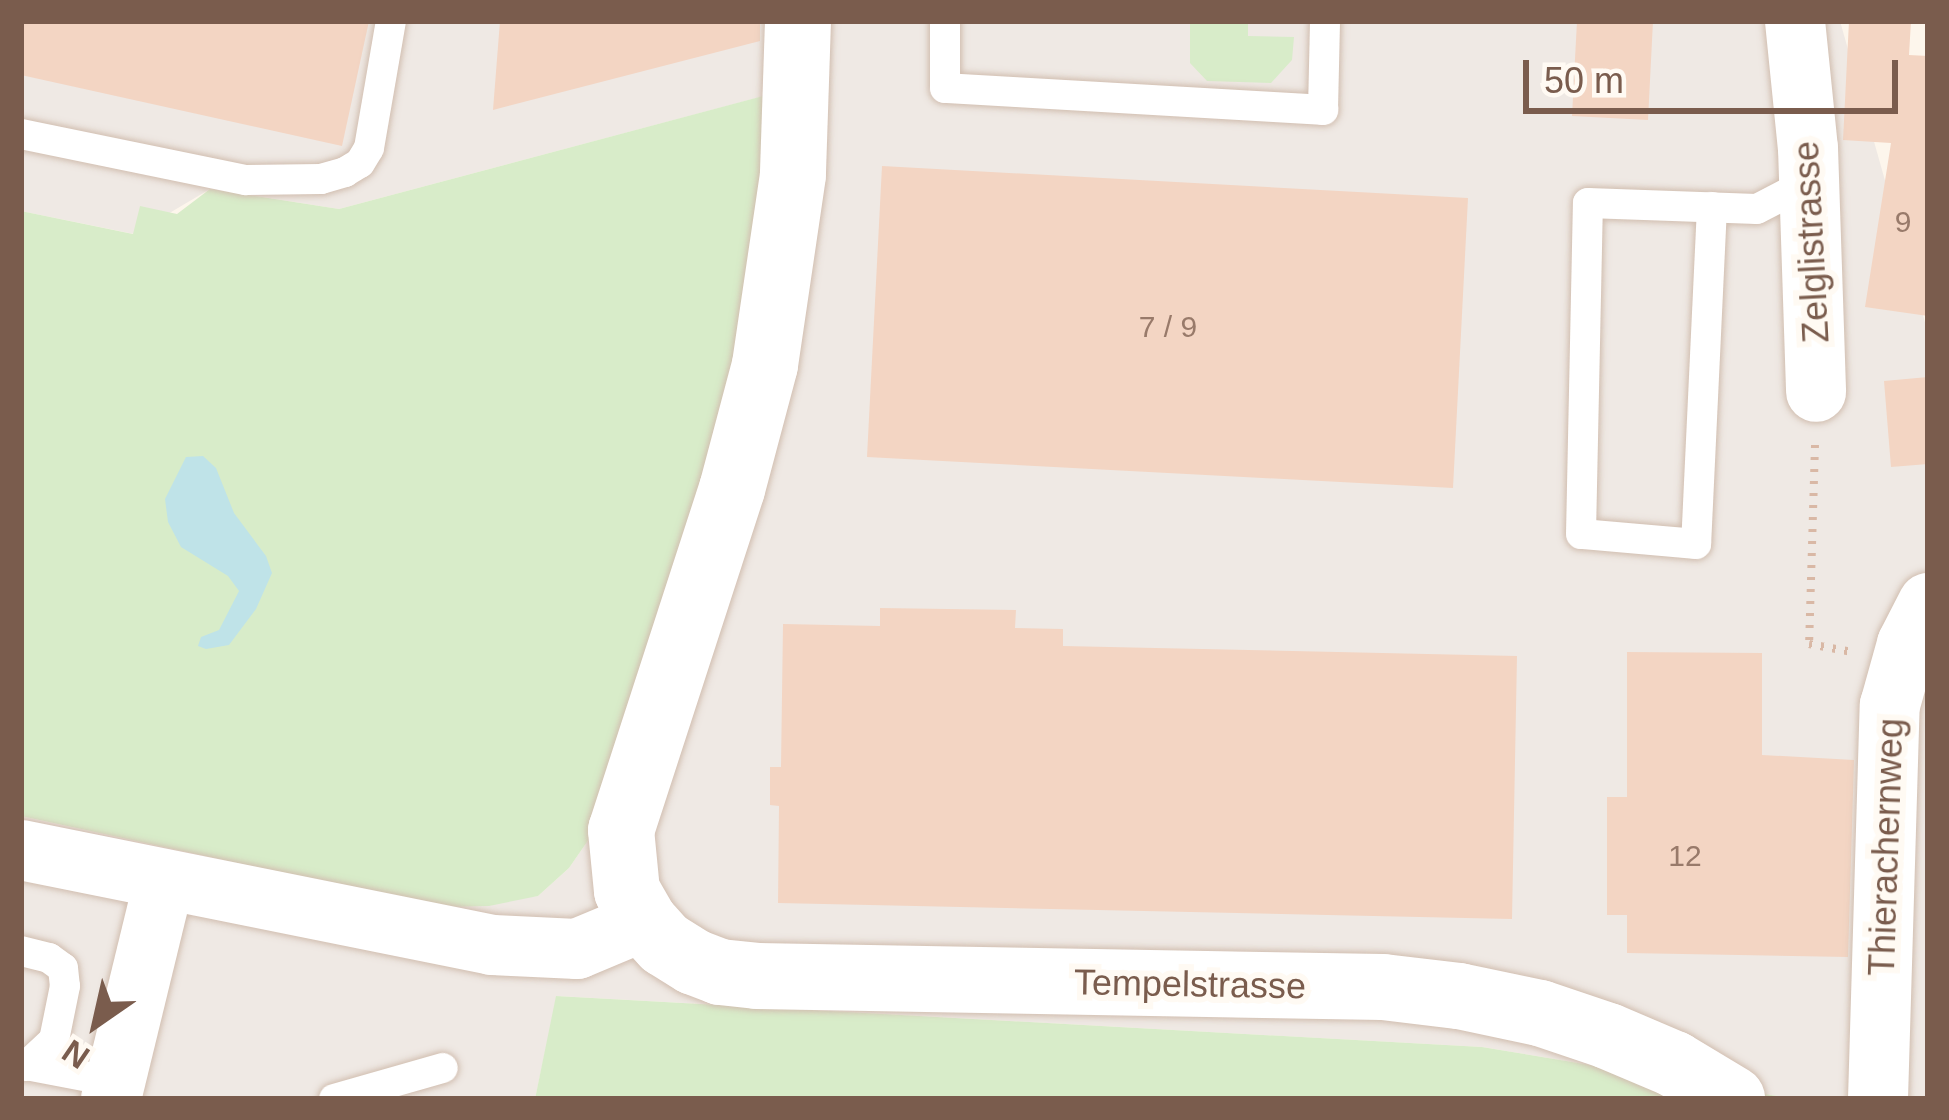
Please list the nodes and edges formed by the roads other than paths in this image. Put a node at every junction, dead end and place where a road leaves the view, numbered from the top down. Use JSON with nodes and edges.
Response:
{"nodes":[{"id":1,"x":391,"y":21,"type":"edge"},
{"id":2,"x":798,"y":21,"type":"edge"},
{"id":3,"x":945,"y":21,"type":"edge"},
{"id":4,"x":1325,"y":21,"type":"edge"},
{"id":5,"x":1796,"y":21,"type":"edge"},
{"id":6,"x":21,"y":134,"type":"edge"},
{"id":7,"x":1809,"y":182,"type":"junction"},
{"id":8,"x":1712,"y":207,"type":"junction"},
{"id":9,"x":1816,"y":392,"type":"road end"},
{"id":10,"x":1928,"y":603,"type":"edge"},
{"id":11,"x":21,"y":850,"type":"edge"},
{"id":12,"x":164,"y":882,"type":"junction"},
{"id":13,"x":644,"y":921,"type":"junction"},
{"id":14,"x":21,"y":951,"type":"edge"},
{"id":15,"x":24,"y":1065,"type":"edge"},
{"id":16,"x":443,"y":1068,"type":"dead end"},
{"id":17,"x":113,"y":1090,"type":"edge"},
{"id":18,"x":334,"y":1099,"type":"edge"},
{"id":19,"x":1732,"y":1099,"type":"edge"},
{"id":20,"x":1878,"y":1099,"type":"edge"}],
"edges":[{"from":1,"to":6,"type":"lane"},
{"from":2,"to":13,"type":"street"},
{"from":3,"to":4,"type":"lane"},
{"from":5,"to":7,"type":"street","name":"Zelglistrasse"},
{"from":7,"to":8,"type":"lane"},
{"from":7,"to":9,"type":"street","name":"Zelglistrasse"},
{"from":8,"to":8,"type":"lane"},
{"from":10,"to":20,"type":"street","name":"Thierachernweg"},
{"from":11,"to":12,"type":"street"},
{"from":12,"to":13,"type":"street"},
{"from":12,"to":17,"type":"street"},
{"from":13,"to":19,"type":"street","name":"Tempelstrasse"},
{"from":14,"to":15,"type":"lane"},
{"from":15,"to":17,"type":"lane"},
{"from":16,"to":18,"type":"lane"}]}
